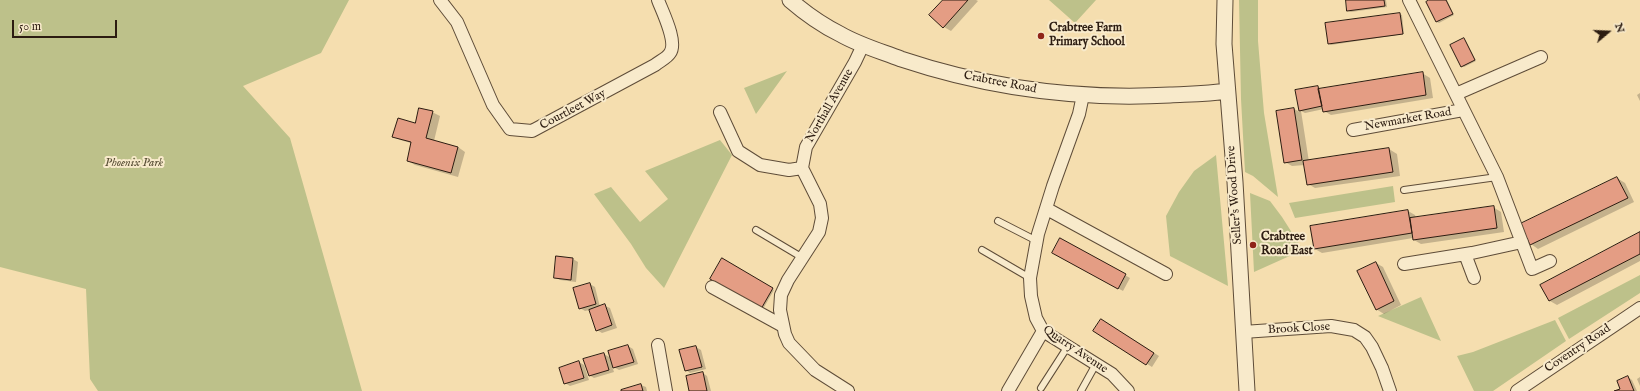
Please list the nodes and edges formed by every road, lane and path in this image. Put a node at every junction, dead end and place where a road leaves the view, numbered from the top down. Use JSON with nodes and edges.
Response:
{"nodes":[{"id":1,"x":440,"y":0,"type":"edge"},
{"id":2,"x":658,"y":0,"type":"edge"},
{"id":3,"x":790,"y":0,"type":"edge"},
{"id":4,"x":1225,"y":0,"type":"edge"},
{"id":5,"x":1409,"y":0,"type":"edge"},
{"id":6,"x":863,"y":45,"type":"junction"},
{"id":7,"x":1541,"y":56,"type":"dead end"},
{"id":8,"x":1227,"y":91,"type":"junction"},
{"id":9,"x":1456,"y":94,"type":"junction"},
{"id":10,"x":1082,"y":96,"type":"junction"},
{"id":11,"x":1463,"y":110,"type":"junction"},
{"id":12,"x":720,"y":112,"type":"dead end"},
{"id":13,"x":1353,"y":130,"type":"dead end"},
{"id":14,"x":802,"y":168,"type":"junction"},
{"id":15,"x":1497,"y":178,"type":"junction"},
{"id":16,"x":1404,"y":190,"type":"dead end"},
{"id":17,"x":1047,"y":209,"type":"junction"},
{"id":18,"x":998,"y":221,"type":"dead end"},
{"id":19,"x":756,"y":230,"type":"dead end"},
{"id":20,"x":1037,"y":241,"type":"junction"},
{"id":21,"x":1522,"y":242,"type":"junction"},
{"id":22,"x":982,"y":250,"type":"dead end"},
{"id":23,"x":1465,"y":254,"type":"junction"},
{"id":24,"x":803,"y":258,"type":"junction"},
{"id":25,"x":1550,"y":261,"type":"dead end"},
{"id":26,"x":1404,"y":264,"type":"dead end"},
{"id":27,"x":1166,"y":274,"type":"dead end"},
{"id":28,"x":1030,"y":278,"type":"junction"},
{"id":29,"x":1474,"y":278,"type":"dead end"},
{"id":30,"x":712,"y":286,"type":"dead end"},
{"id":31,"x":1640,"y":308,"type":"edge"},
{"id":32,"x":783,"y":326,"type":"junction"},
{"id":33,"x":1043,"y":331,"type":"junction"},
{"id":34,"x":1243,"y":332,"type":"junction"},
{"id":35,"x":658,"y":345,"type":"dead end"},
{"id":36,"x":1068,"y":346,"type":"junction"},
{"id":37,"x":1096,"y":364,"type":"junction"},
{"id":38,"x":1041,"y":388,"type":"dead end"},
{"id":39,"x":666,"y":391,"type":"edge"},
{"id":40,"x":848,"y":391,"type":"edge"},
{"id":41,"x":1008,"y":391,"type":"edge"},
{"id":42,"x":1080,"y":391,"type":"edge"},
{"id":43,"x":1128,"y":391,"type":"edge"},
{"id":44,"x":1247,"y":391,"type":"edge"},
{"id":45,"x":1390,"y":391,"type":"edge"},
{"id":46,"x":1517,"y":391,"type":"edge"}],
"edges":[{"from":1,"to":2,"type":"street","name":"Courtleet Way"},
{"from":3,"to":6,"type":"street","name":"Crabtree Road"},
{"from":4,"to":8,"type":"street","name":"Seller's Wood Drive"},
{"from":5,"to":9,"type":"street","name":"Newmarket Road"},
{"from":6,"to":10,"type":"street","name":"Crabtree Road"},
{"from":6,"to":14,"type":"street","name":"Northall Avenue"},
{"from":7,"to":9,"type":"street","name":"Newmarket Road"},
{"from":8,"to":10,"type":"street","name":"Crabtree Road"},
{"from":8,"to":34,"type":"street","name":"Seller's Wood Drive"},
{"from":9,"to":11,"type":"street","name":"Newmarket Road"},
{"from":10,"to":17,"type":"street","name":"Quarry Avenue"},
{"from":11,"to":13,"type":"street","name":"Newmarket Road"},
{"from":11,"to":15,"type":"street","name":"Newmarket Road"},
{"from":12,"to":14,"type":"street"},
{"from":14,"to":24,"type":"street"},
{"from":15,"to":16,"type":"lane"},
{"from":15,"to":21,"type":"street","name":"Newmarket Road"},
{"from":17,"to":20,"type":"street","name":"Quarry Avenue"},
{"from":17,"to":27,"type":"street"},
{"from":18,"to":20,"type":"lane"},
{"from":19,"to":24,"type":"lane"},
{"from":20,"to":28,"type":"street","name":"Quarry Avenue"},
{"from":21,"to":23,"type":"street"},
{"from":21,"to":25,"type":"street","name":"Newmarket Road"},
{"from":22,"to":28,"type":"lane"},
{"from":23,"to":26,"type":"street"},
{"from":23,"to":29,"type":"street"},
{"from":24,"to":32,"type":"street"},
{"from":28,"to":33,"type":"street","name":"Quarry Avenue"},
{"from":30,"to":32,"type":"street"},
{"from":31,"to":46,"type":"street","name":"Coventry Road"},
{"from":32,"to":40,"type":"street"},
{"from":33,"to":36,"type":"street","name":"Quarry Avenue"},
{"from":33,"to":41,"type":"street"},
{"from":34,"to":44,"type":"street","name":"Seller's Wood Drive"},
{"from":34,"to":45,"type":"street","name":"Brook Close"},
{"from":35,"to":39,"type":"street"},
{"from":36,"to":37,"type":"street","name":"Quarry Avenue"},
{"from":36,"to":38,"type":"lane"},
{"from":37,"to":42,"type":"lane"},
{"from":37,"to":43,"type":"street","name":"Quarry Avenue"}]}
